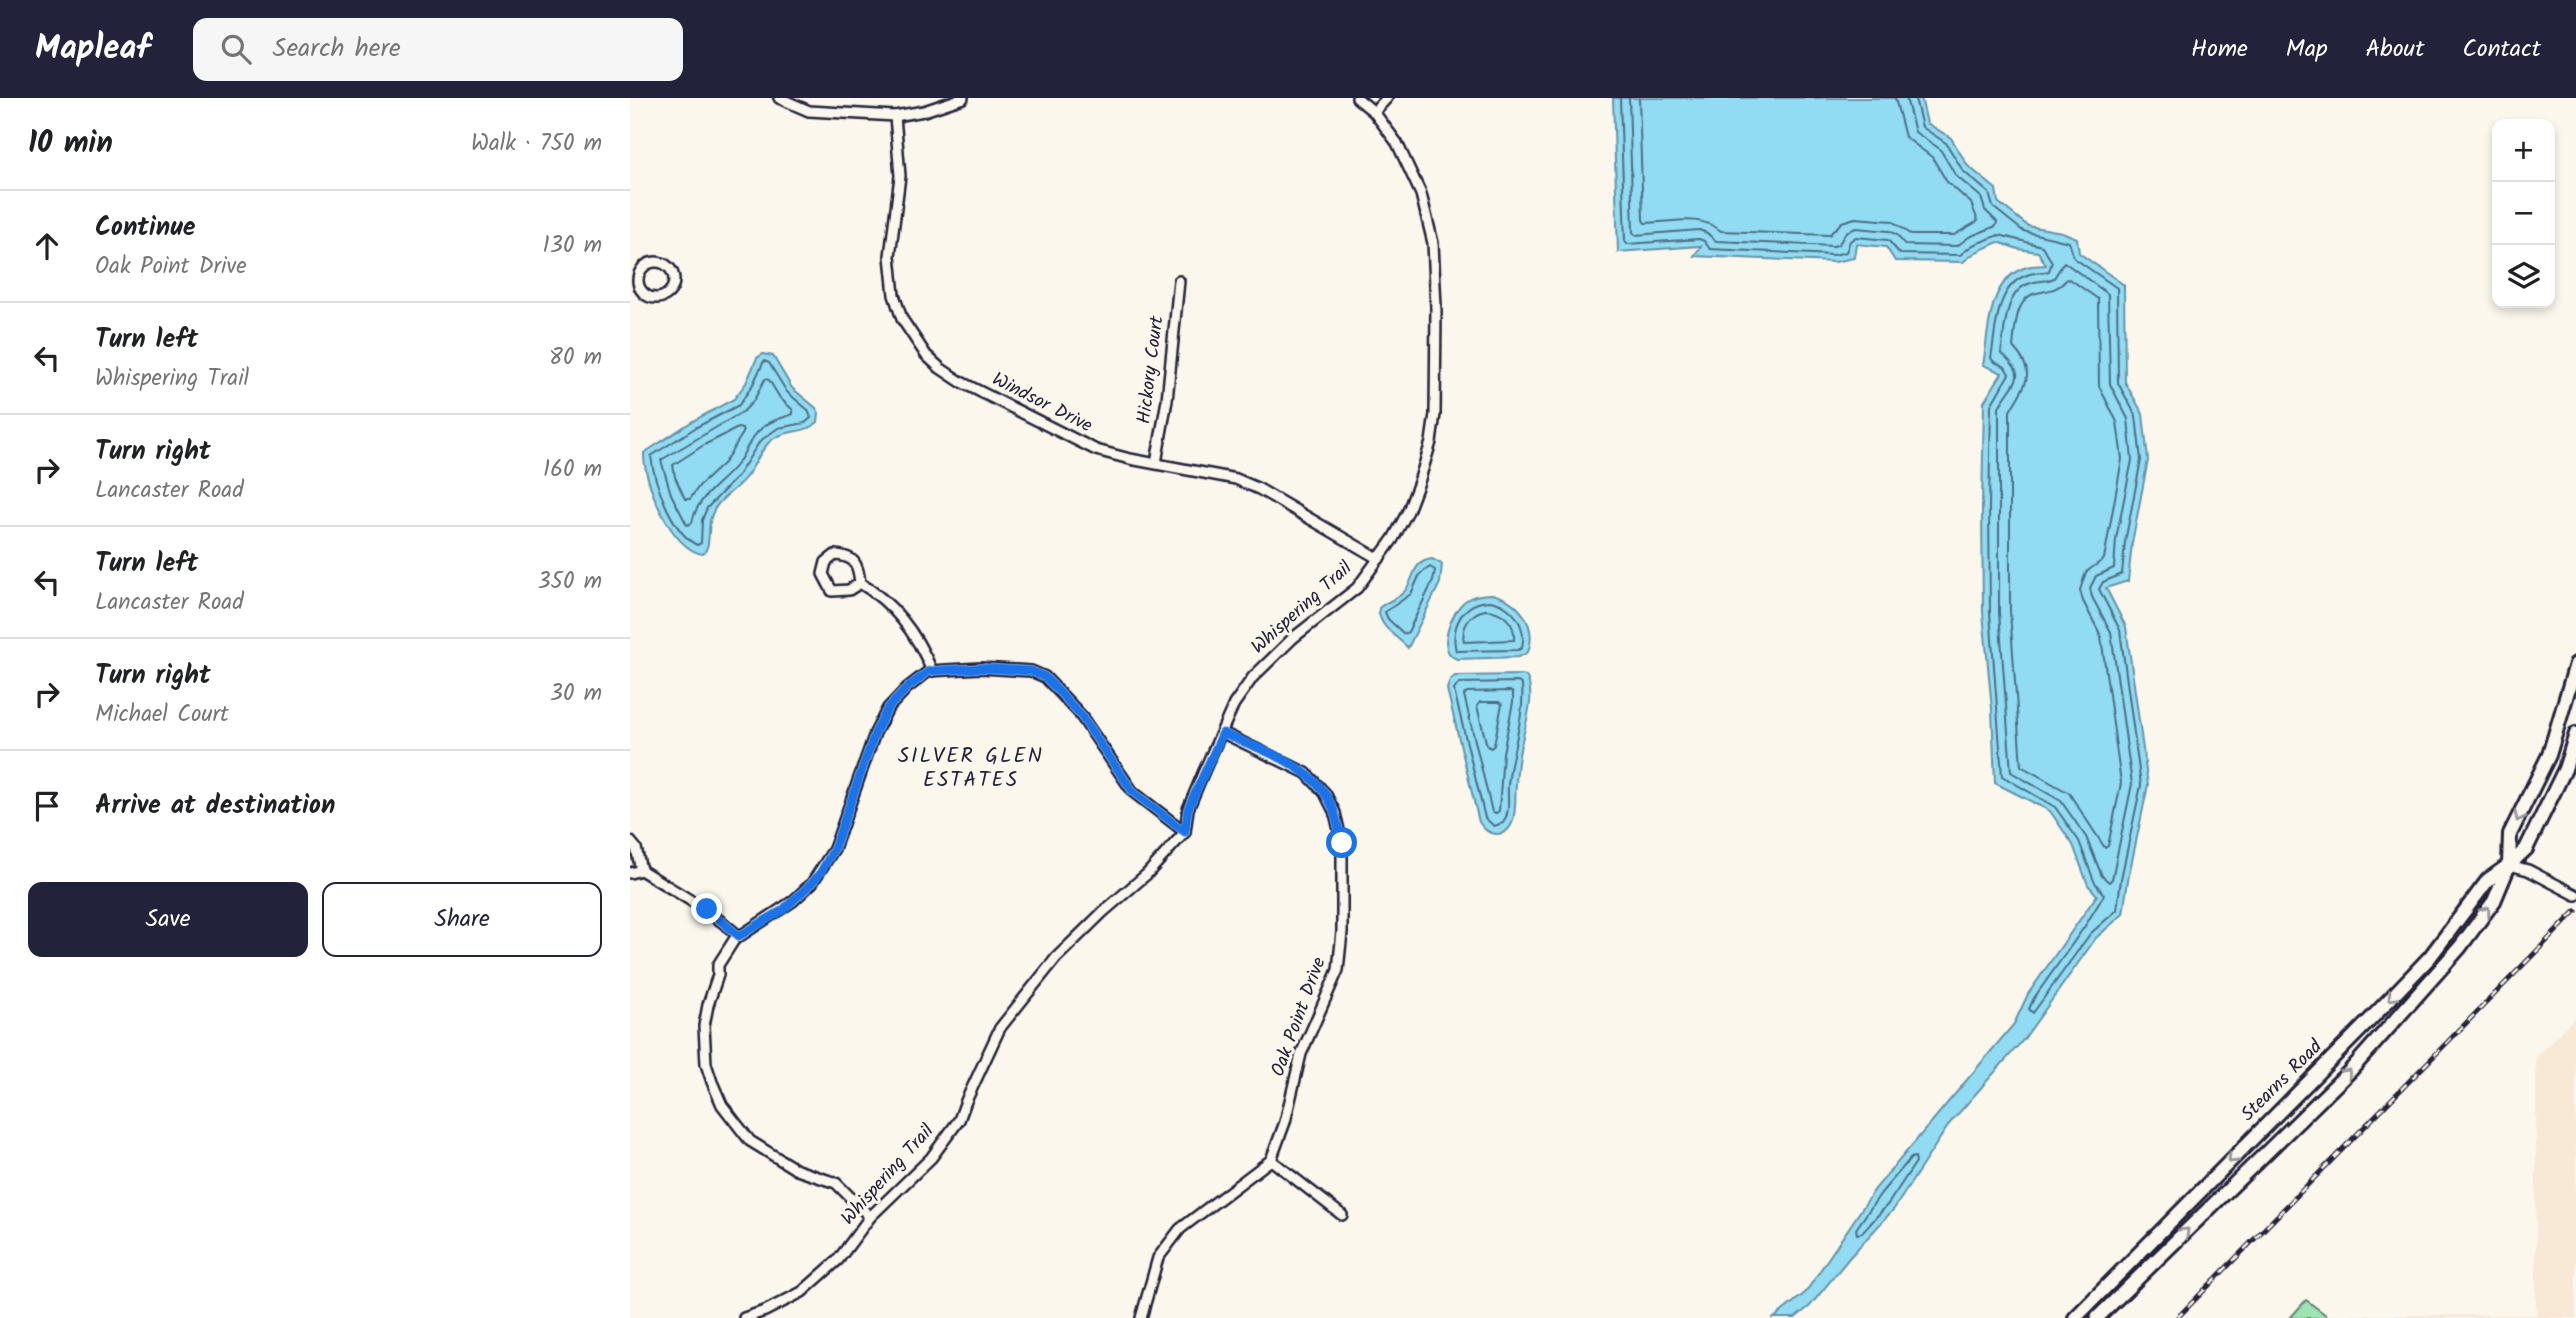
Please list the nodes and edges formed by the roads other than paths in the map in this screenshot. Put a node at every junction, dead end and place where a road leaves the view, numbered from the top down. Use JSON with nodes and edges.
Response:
{"nodes":[{"id":1,"x":779,"y":98,"type":"edge"},
{"id":2,"x":963,"y":98,"type":"edge"},
{"id":3,"x":1357,"y":98,"type":"edge"},
{"id":4,"x":1387,"y":98,"type":"edge"},
{"id":5,"x":1374,"y":113,"type":"junction"},
{"id":6,"x":895,"y":116,"type":"junction"},
{"id":7,"x":634,"y":273,"type":"edge"},
{"id":8,"x":1179,"y":281,"type":"dead end"},
{"id":9,"x":1156,"y":463,"type":"junction"},
{"id":10,"x":1378,"y":559,"type":"junction"},
{"id":11,"x":860,"y":583,"type":"junction"},
{"id":12,"x":2576,"y":664,"type":"edge"},
{"id":13,"x":932,"y":671,"type":"junction"},
{"id":14,"x":1223,"y":733,"type":"junction"},
{"id":15,"x":2576,"y":734,"type":"edge"},
{"id":16,"x":1185,"y":832,"type":"junction"},
{"id":17,"x":630,"y":841,"type":"edge"},
{"id":18,"x":2509,"y":864,"type":"junction"},
{"id":19,"x":641,"y":870,"type":"junction"},
{"id":20,"x":630,"y":873,"type":"edge"},
{"id":21,"x":2576,"y":895,"type":"edge"},
{"id":22,"x":739,"y":936,"type":"junction"},
{"id":23,"x":1271,"y":1160,"type":"junction"},
{"id":24,"x":1342,"y":1215,"type":"dead end"},
{"id":25,"x":870,"y":1217,"type":"junction"},
{"id":26,"x":744,"y":1318,"type":"edge"},
{"id":27,"x":1141,"y":1318,"type":"edge"},
{"id":28,"x":2075,"y":1318,"type":"edge"},
{"id":29,"x":2097,"y":1318,"type":"edge"}],
"edges":[{"from":1,"to":6,"type":"street"},
{"from":2,"to":6,"type":"street"},
{"from":3,"to":5,"type":"street","name":"Whispering Trail"},
{"from":4,"to":5,"type":"street"},
{"from":5,"to":10,"type":"street","name":"Whispering Trail"},
{"from":6,"to":9,"type":"street","name":"Windsor Drive"},
{"from":7,"to":7,"type":"street"},
{"from":8,"to":9,"type":"street","name":"Hickory Court"},
{"from":9,"to":10,"type":"street","name":"Windsor Drive"},
{"from":10,"to":14,"type":"street","name":"Whispering Trail"},
{"from":11,"to":11,"type":"street"},
{"from":11,"to":13,"type":"street"},
{"from":12,"to":18,"type":"main road","name":"Stearns Road","one_way":true},
{"from":13,"to":16,"type":"street"},
{"from":13,"to":22,"type":"street"},
{"from":14,"to":16,"type":"street","name":"Whispering Trail"},
{"from":14,"to":23,"type":"street","name":"Oak Point Drive"},
{"from":15,"to":18,"type":"main road","name":"Stearns Road"},
{"from":16,"to":25,"type":"street","name":"Whispering Trail"},
{"from":17,"to":19,"type":"street"},
{"from":18,"to":21,"type":"street"},
{"from":18,"to":28,"type":"main road","name":"Stearns Road","one_way":true},
{"from":29,"to":18,"type":"main road","name":"Stearns Road","one_way":true},
{"from":19,"to":20,"type":"street"},
{"from":19,"to":22,"type":"street"},
{"from":22,"to":25,"type":"street"},
{"from":23,"to":24,"type":"street"},
{"from":23,"to":27,"type":"street"},
{"from":25,"to":26,"type":"street","name":"Whispering Trail"}]}
